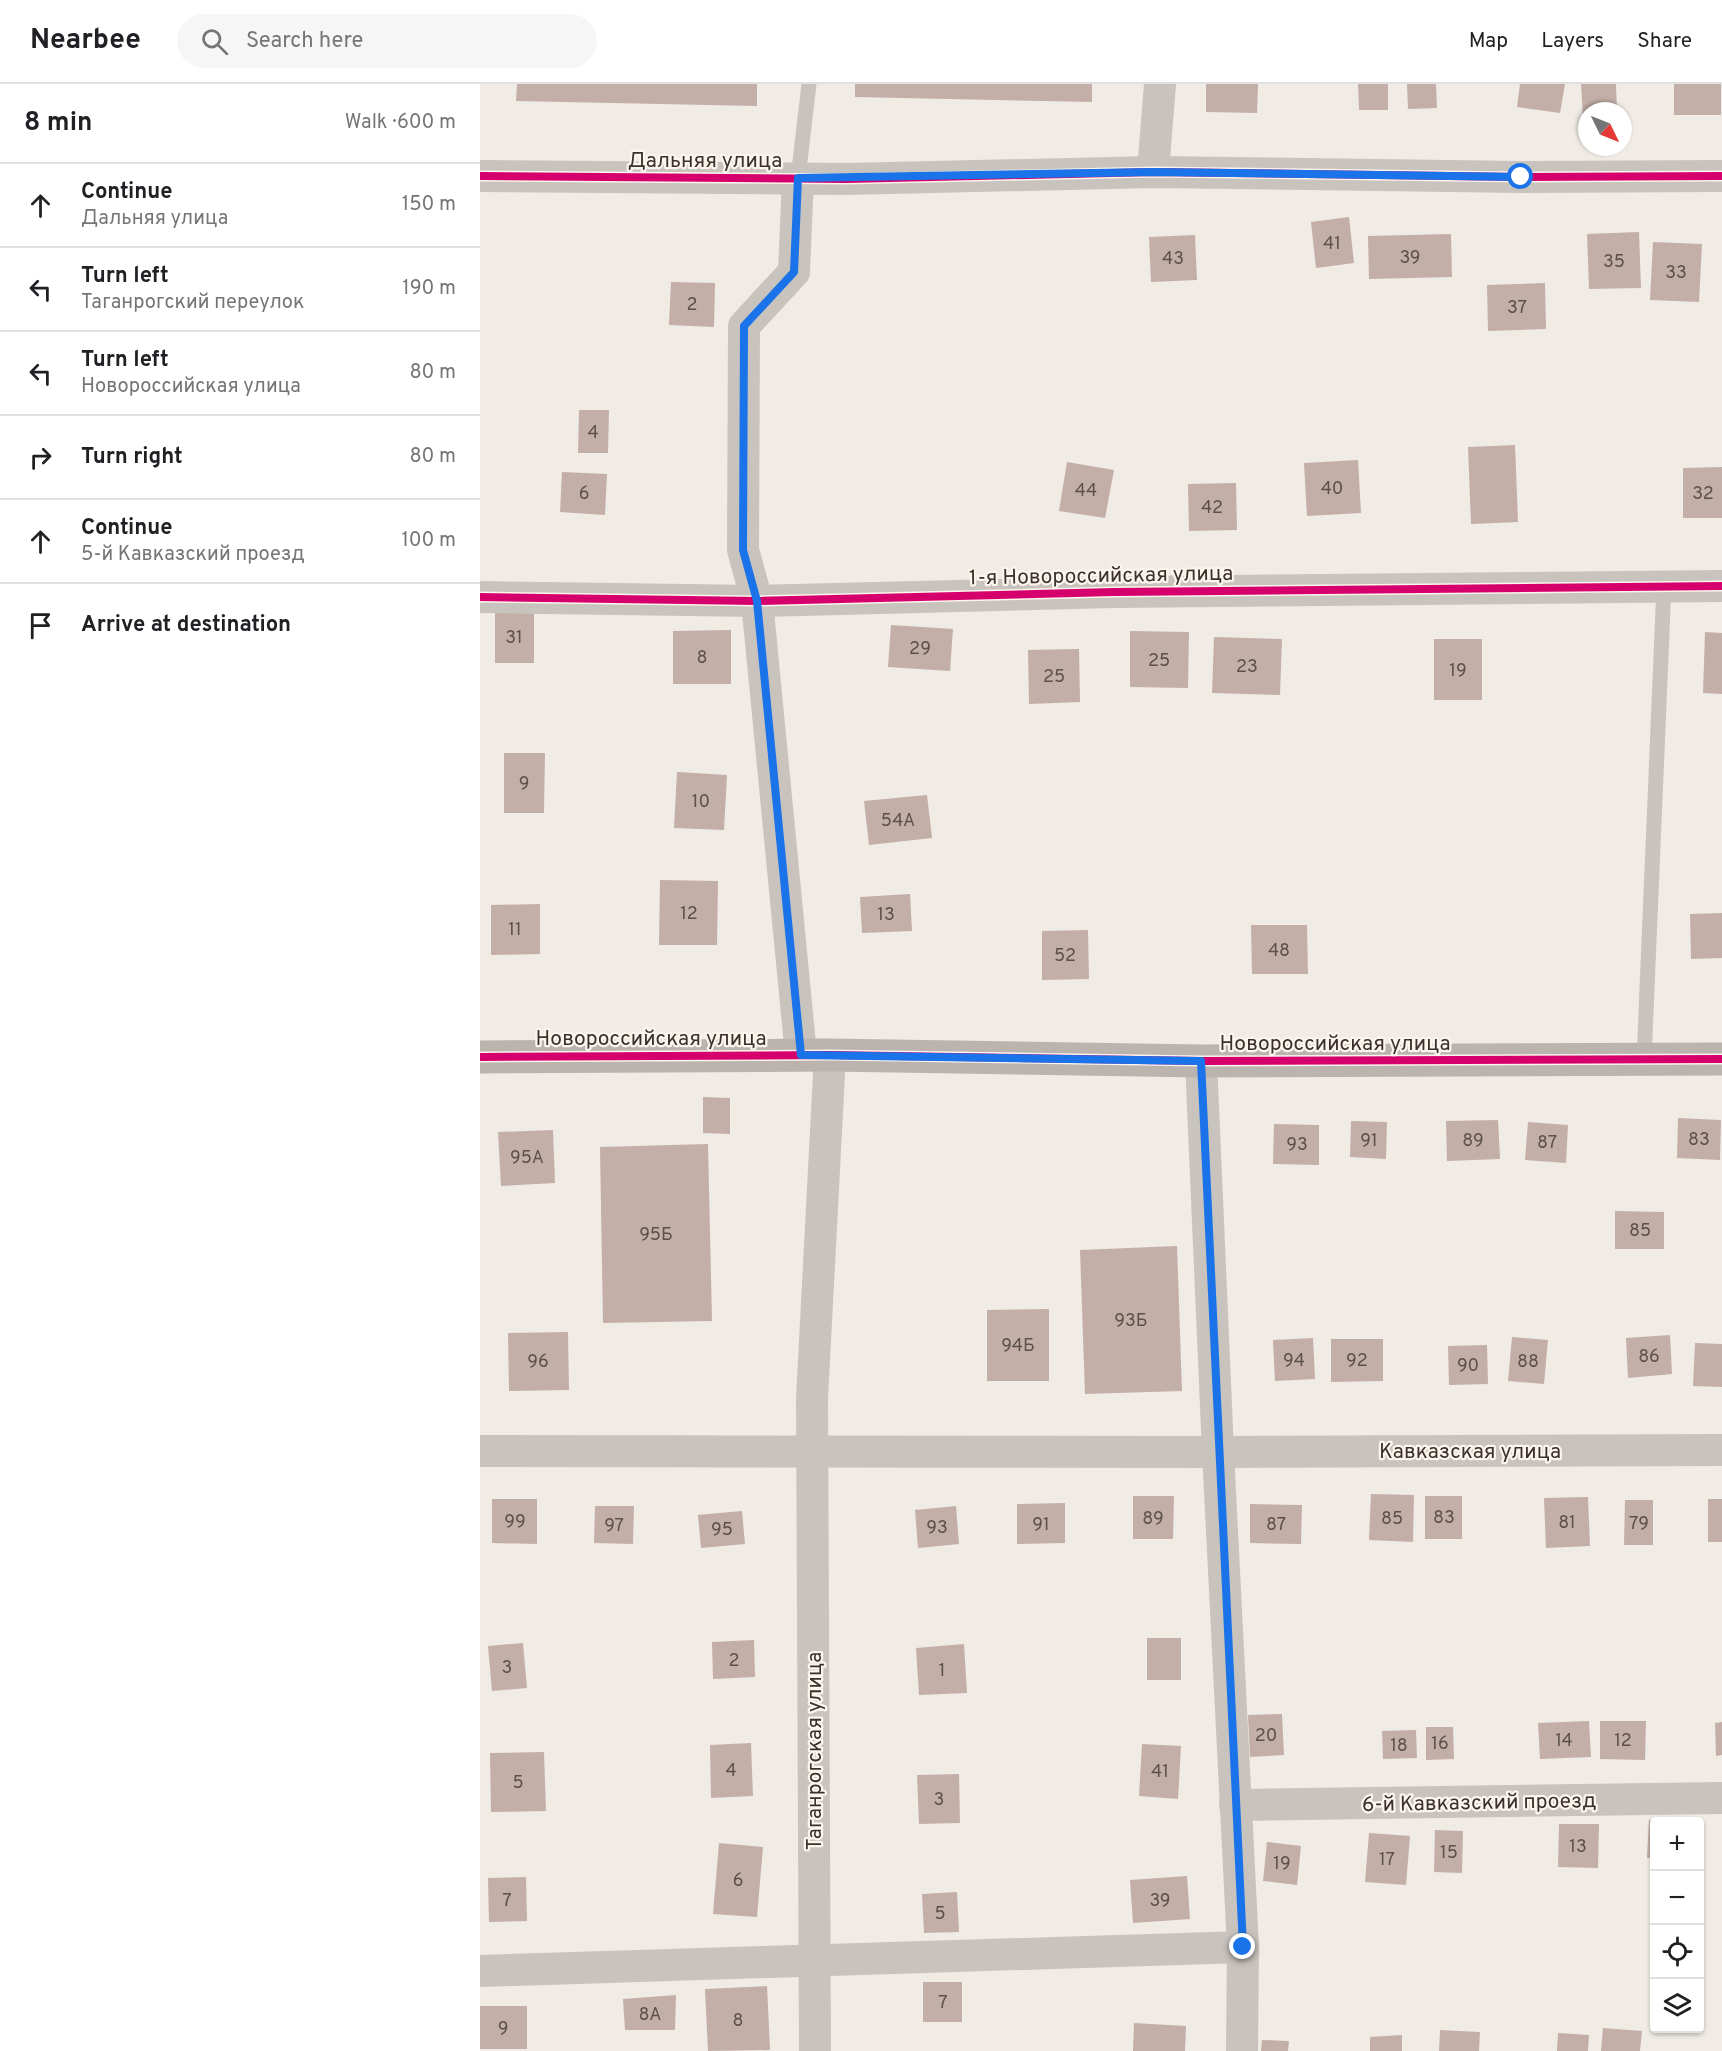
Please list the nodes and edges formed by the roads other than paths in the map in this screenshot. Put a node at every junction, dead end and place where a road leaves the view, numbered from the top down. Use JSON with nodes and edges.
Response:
{"nodes":[{"id":1,"x":809,"y":84,"type":"edge"},
{"id":2,"x":1160,"y":84,"type":"edge"},
{"id":3,"x":1153,"y":172,"type":"junction"},
{"id":4,"x":480,"y":176,"type":"edge"},
{"id":5,"x":1722,"y":176,"type":"edge"},
{"id":6,"x":798,"y":178,"type":"junction"},
{"id":7,"x":1664,"y":585,"type":"junction"},
{"id":8,"x":1722,"y":586,"type":"edge"},
{"id":9,"x":480,"y":597,"type":"edge"},
{"id":10,"x":757,"y":601,"type":"junction"},
{"id":11,"x":815,"y":1055,"type":"junction"},
{"id":12,"x":480,"y":1057,"type":"edge"},
{"id":13,"x":1722,"y":1059,"type":"edge"},
{"id":14,"x":1644,"y":1060,"type":"junction"},
{"id":15,"x":1201,"y":1061,"type":"junction"},
{"id":16,"x":1722,"y":1450,"type":"edge"},
{"id":17,"x":480,"y":1451,"type":"edge"},
{"id":18,"x":813,"y":1452,"type":"junction"},
{"id":19,"x":1218,"y":1452,"type":"junction"},
{"id":20,"x":1722,"y":1798,"type":"edge"},
{"id":21,"x":1235,"y":1805,"type":"junction"},
{"id":22,"x":1243,"y":1947,"type":"junction"},
{"id":23,"x":814,"y":1959,"type":"junction"},
{"id":24,"x":480,"y":1971,"type":"edge"},
{"id":25,"x":815,"y":2051,"type":"edge"},
{"id":26,"x":1242,"y":2051,"type":"edge"}],
"edges":[{"from":1,"to":6,"type":"lane"},
{"from":2,"to":3,"type":"street"},
{"from":3,"to":5,"type":"street","name":"Дальняя улица"},
{"from":3,"to":6,"type":"street","name":"Дальняя улица"},
{"from":4,"to":6,"type":"street","name":"Дальняя улица"},
{"from":6,"to":10,"type":"street","name":"Таганрогская улица"},
{"from":7,"to":8,"type":"street","name":"1-я Новороссийская улица"},
{"from":7,"to":10,"type":"street","name":"1-я Новороссийская улица"},
{"from":7,"to":14,"type":"lane"},
{"from":9,"to":10,"type":"street","name":"1-я Новороссийская улица"},
{"from":10,"to":11,"type":"street","name":"Таганрогская улица"},
{"from":11,"to":12,"type":"street","name":"Новороссийская улица"},
{"from":11,"to":15,"type":"street","name":"Новороссийская улица"},
{"from":11,"to":18,"type":"street","name":"Таганрогская улица"},
{"from":13,"to":14,"type":"street","name":"Новороссийская улица"},
{"from":14,"to":15,"type":"street","name":"Новороссийская улица"},
{"from":15,"to":19,"type":"street"},
{"from":16,"to":19,"type":"street","name":"Кавказская улица"},
{"from":17,"to":18,"type":"street","name":"Кавказская улица"},
{"from":18,"to":19,"type":"street","name":"Кавказская улица"},
{"from":18,"to":23,"type":"street","name":"Таганрогская улица"},
{"from":19,"to":21,"type":"street"},
{"from":20,"to":21,"type":"street","name":"6-й Кавказский проезд"},
{"from":21,"to":22,"type":"street"},
{"from":22,"to":23,"type":"street"},
{"from":22,"to":26,"type":"street"},
{"from":23,"to":24,"type":"street"},
{"from":23,"to":25,"type":"street","name":"Таганрогская улица"}]}
